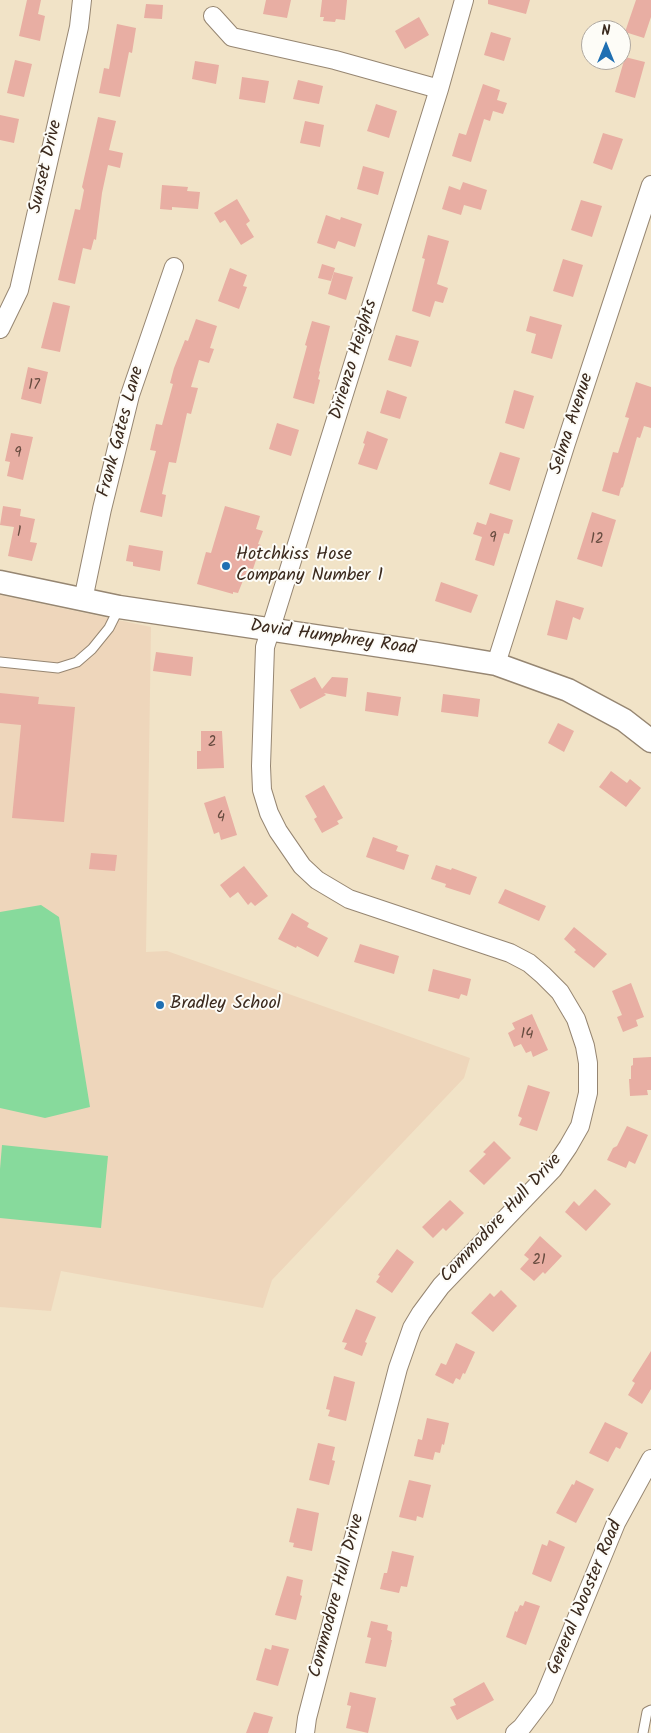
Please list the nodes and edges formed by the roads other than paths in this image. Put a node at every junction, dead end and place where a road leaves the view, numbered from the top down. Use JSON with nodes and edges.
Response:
{"nodes":[{"id":1,"x":82,"y":0,"type":"edge"},
{"id":2,"x":464,"y":0,"type":"edge"},
{"id":3,"x":214,"y":16,"type":"dead end"},
{"id":4,"x":439,"y":90,"type":"junction"},
{"id":5,"x":651,"y":185,"type":"edge"},
{"id":6,"x":174,"y":267,"type":"dead end"},
{"id":7,"x":0,"y":329,"type":"edge"},
{"id":8,"x":0,"y":582,"type":"edge"},
{"id":9,"x":83,"y":600,"type":"junction"},
{"id":10,"x":119,"y":607,"type":"junction"},
{"id":11,"x":270,"y":630,"type":"junction"},
{"id":12,"x":0,"y":662,"type":"edge"},
{"id":13,"x":496,"y":664,"type":"junction"},
{"id":14,"x":651,"y":741,"type":"edge"},
{"id":15,"x":651,"y":1459,"type":"edge"},
{"id":16,"x":651,"y":1710,"type":"edge"},
{"id":17,"x":305,"y":1733,"type":"edge"},
{"id":18,"x":515,"y":1733,"type":"edge"},
{"id":19,"x":643,"y":1733,"type":"edge"}],
"edges":[{"from":1,"to":7,"type":"street","name":"Sunset Drive"},
{"from":2,"to":4,"type":"street","name":"Dirienzo Heights"},
{"from":3,"to":4,"type":"street"},
{"from":4,"to":11,"type":"street","name":"Dirienzo Heights"},
{"from":5,"to":13,"type":"street","name":"Selma Avenue"},
{"from":6,"to":9,"type":"street","name":"Frank Gates Lane"},
{"from":8,"to":9,"type":"street","name":"David Humphrey Road"},
{"from":9,"to":10,"type":"street","name":"David Humphrey Road"},
{"from":10,"to":11,"type":"street","name":"David Humphrey Road"},
{"from":10,"to":12,"type":"lane"},
{"from":11,"to":13,"type":"street","name":"David Humphrey Road"},
{"from":11,"to":17,"type":"street","name":"Commodore Hull Drive"},
{"from":13,"to":14,"type":"street","name":"David Humphrey Road"},
{"from":15,"to":18,"type":"street","name":"General Wooster Road"},
{"from":16,"to":19,"type":"lane"}]}
